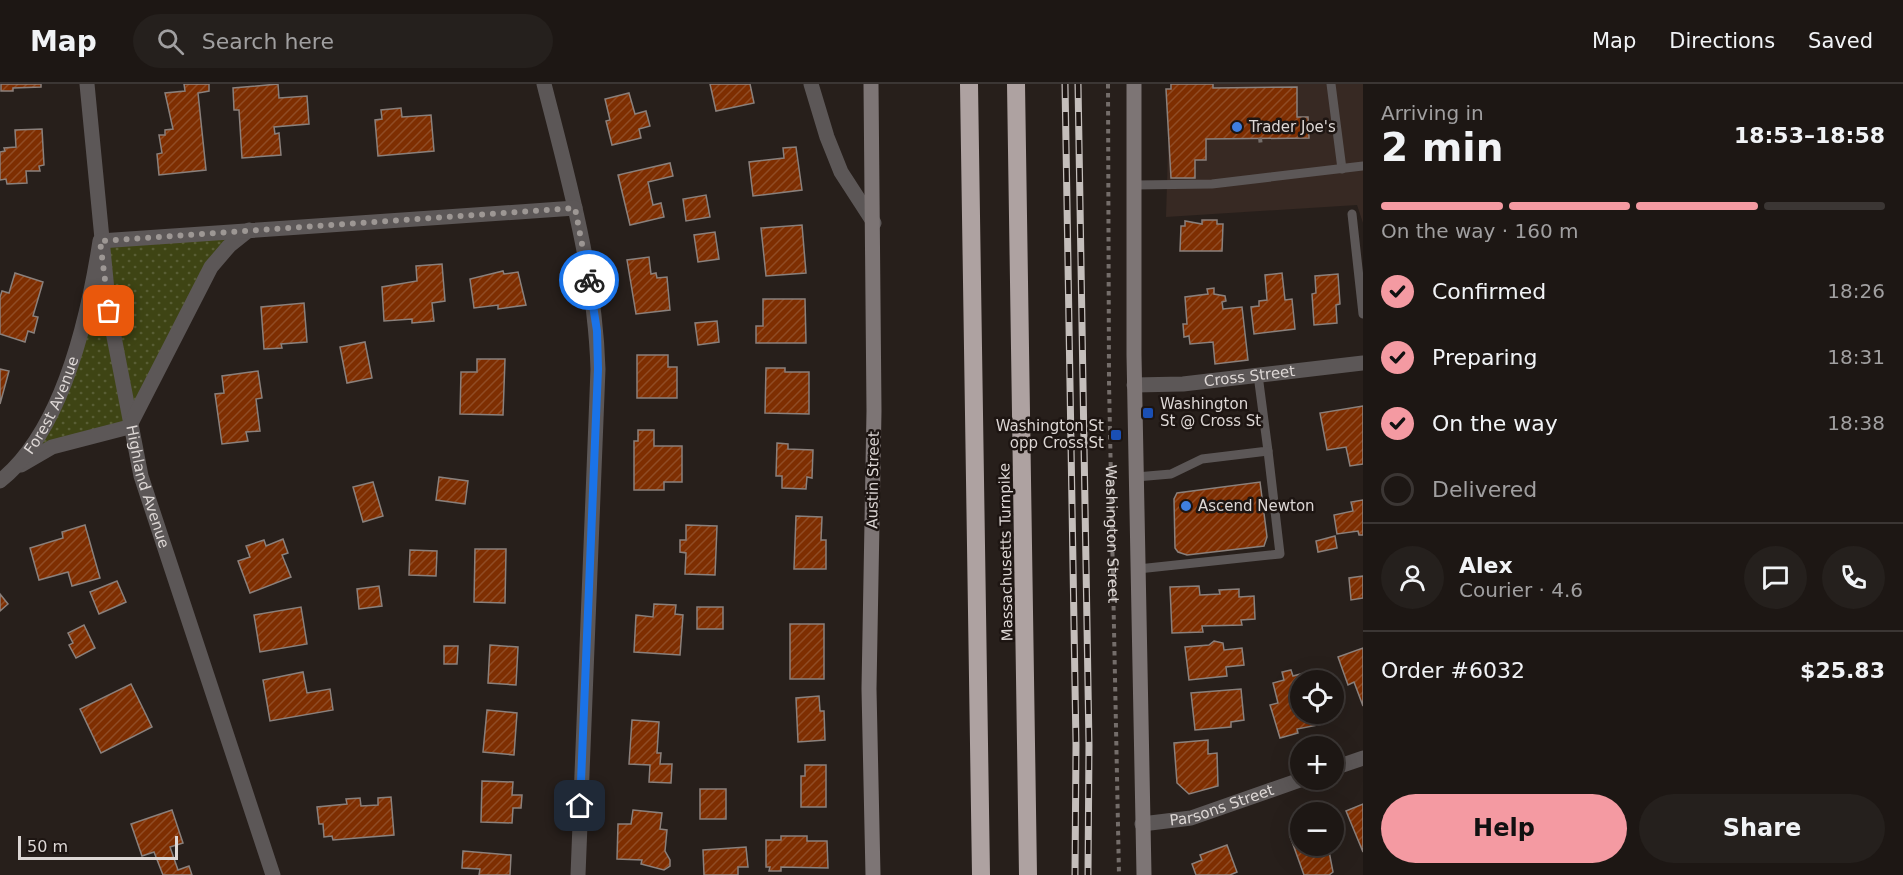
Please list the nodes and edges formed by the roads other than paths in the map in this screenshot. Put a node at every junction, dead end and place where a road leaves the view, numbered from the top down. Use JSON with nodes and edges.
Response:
{"nodes":[{"id":1,"x":87,"y":84,"type":"edge"},
{"id":2,"x":544,"y":84,"type":"edge"},
{"id":3,"x":811,"y":84,"type":"edge"},
{"id":4,"x":871,"y":84,"type":"edge"},
{"id":5,"x":969,"y":84,"type":"edge"},
{"id":6,"x":1016,"y":84,"type":"edge"},
{"id":7,"x":1134,"y":84,"type":"edge"},
{"id":8,"x":1331,"y":84,"type":"edge"},
{"id":9,"x":1363,"y":166,"type":"edge"},
{"id":10,"x":1342,"y":169,"type":"junction"},
{"id":11,"x":1135,"y":185,"type":"junction"},
{"id":12,"x":575,"y":208,"type":"junction"},
{"id":13,"x":1352,"y":214,"type":"dead end"},
{"id":14,"x":874,"y":223,"type":"junction"},
{"id":15,"x":249,"y":230,"type":"junction"},
{"id":16,"x":100,"y":241,"type":"junction"},
{"id":17,"x":1363,"y":314,"type":"edge"},
{"id":18,"x":1363,"y":363,"type":"edge"},
{"id":19,"x":1258,"y":375,"type":"junction"},
{"id":20,"x":1134,"y":385,"type":"junction"},
{"id":21,"x":129,"y":427,"type":"junction"},
{"id":22,"x":1268,"y":451,"type":"junction"},
{"id":23,"x":20,"y":466,"type":"junction"},
{"id":24,"x":1136,"y":477,"type":"junction"},
{"id":25,"x":0,"y":481,"type":"edge"},
{"id":26,"x":1138,"y":569,"type":"junction"},
{"id":27,"x":1363,"y":758,"type":"edge"},
{"id":28,"x":1344,"y":765,"type":"edge"},
{"id":29,"x":1290,"y":783,"type":"edge"},
{"id":30,"x":1143,"y":824,"type":"junction"},
{"id":31,"x":273,"y":875,"type":"edge"},
{"id":32,"x":578,"y":875,"type":"edge"},
{"id":33,"x":873,"y":875,"type":"edge"},
{"id":34,"x":981,"y":875,"type":"edge"},
{"id":35,"x":1028,"y":875,"type":"edge"},
{"id":36,"x":1144,"y":875,"type":"edge"}],
"edges":[{"from":1,"to":16,"type":"street","name":"Highland Avenue"},
{"from":2,"to":12,"type":"street"},
{"from":3,"to":14,"type":"street"},
{"from":4,"to":14,"type":"main road","name":"Austin Street"},
{"from":5,"to":34,"type":"highway","name":"Massachusetts Turnpike"},
{"from":6,"to":35,"type":"highway","name":"Massachusetts Turnpike"},
{"from":7,"to":11,"type":"main road","name":"Washington Street"},
{"from":8,"to":10,"type":"lane"},
{"from":9,"to":10,"type":"lane"},
{"from":10,"to":11,"type":"lane"},
{"from":11,"to":20,"type":"main road","name":"Washington Street"},
{"from":12,"to":15,"type":"street"},
{"from":12,"to":32,"type":"street"},
{"from":13,"to":17,"type":"lane"},
{"from":14,"to":33,"type":"main road","name":"Austin Street"},
{"from":15,"to":16,"type":"street"},
{"from":15,"to":21,"type":"street"},
{"from":16,"to":21,"type":"street","name":"Highland Avenue"},
{"from":16,"to":23,"type":"street","name":"Forest Avenue"},
{"from":18,"to":19,"type":"street","name":"Cross Street"},
{"from":19,"to":20,"type":"street","name":"Cross Street"},
{"from":19,"to":22,"type":"lane"},
{"from":20,"to":24,"type":"main road","name":"Washington Street"},
{"from":21,"to":23,"type":"street","name":"Forest Avenue"},
{"from":21,"to":31,"type":"street","name":"Highland Avenue"},
{"from":22,"to":24,"type":"lane"},
{"from":22,"to":26,"type":"lane"},
{"from":23,"to":25,"type":"street","name":"Forest Avenue"},
{"from":24,"to":26,"type":"main road","name":"Washington Street"},
{"from":26,"to":30,"type":"main road","name":"Washington Street"},
{"from":27,"to":28,"type":"street"},
{"from":29,"to":30,"type":"street","name":"Parsons Street"},
{"from":30,"to":36,"type":"main road","name":"Washington Street"}]}
